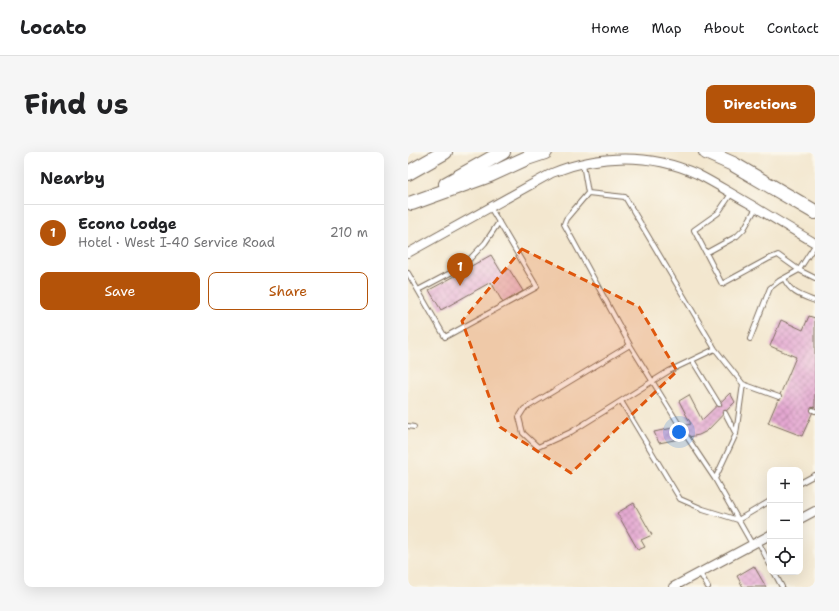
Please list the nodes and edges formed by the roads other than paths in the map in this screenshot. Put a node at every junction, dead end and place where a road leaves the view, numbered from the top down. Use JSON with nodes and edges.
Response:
{"nodes":[{"id":1,"x":445,"y":152,"type":"edge"},
{"id":2,"x":503,"y":152,"type":"edge"},
{"id":3,"x":545,"y":152,"type":"edge"},
{"id":4,"x":706,"y":152,"type":"edge"},
{"id":5,"x":583,"y":163,"type":"junction"},
{"id":6,"x":408,"y":173,"type":"edge"},
{"id":7,"x":588,"y":193,"type":"junction"},
{"id":8,"x":731,"y":193,"type":"junction"},
{"id":9,"x":410,"y":204,"type":"edge"},
{"id":10,"x":490,"y":207,"type":"junction"},
{"id":11,"x":756,"y":208,"type":"junction"},
{"id":12,"x":815,"y":212,"type":"edge"},
{"id":13,"x":499,"y":222,"type":"junction"},
{"id":14,"x":815,"y":244,"type":"edge"},
{"id":15,"x":408,"y":253,"type":"edge"},
{"id":16,"x":706,"y":253,"type":"junction"},
{"id":17,"x":464,"y":265,"type":"dead end"},
{"id":18,"x":799,"y":270,"type":"junction"},
{"id":19,"x":454,"y":271,"type":"dead end"},
{"id":20,"x":408,"y":273,"type":"edge"},
{"id":21,"x":784,"y":278,"type":"junction"},
{"id":22,"x":815,"y":278,"type":"edge"},
{"id":23,"x":418,"y":290,"type":"junction"},
{"id":24,"x":815,"y":301,"type":"edge"},
{"id":25,"x":750,"y":339,"type":"dead end"},
{"id":26,"x":630,"y":345,"type":"junction"},
{"id":27,"x":715,"y":349,"type":"junction"},
{"id":28,"x":692,"y":360,"type":"junction"},
{"id":29,"x":652,"y":381,"type":"junction"},
{"id":30,"x":743,"y":384,"type":"junction"},
{"id":31,"x":779,"y":397,"type":"dead end"},
{"id":32,"x":621,"y":401,"type":"junction"},
{"id":33,"x":719,"y":404,"type":"dead end"},
{"id":34,"x":725,"y":412,"type":"dead end"},
{"id":35,"x":408,"y":426,"type":"edge"},
{"id":36,"x":680,"y":426,"type":"dead end"},
{"id":37,"x":414,"y":427,"type":"dead end"},
{"id":38,"x":736,"y":434,"type":"junction"},
{"id":39,"x":687,"y":438,"type":"dead end"},
{"id":40,"x":815,"y":475,"type":"edge"},
{"id":41,"x":715,"y":479,"type":"junction"},
{"id":42,"x":803,"y":481,"type":"edge"},
{"id":43,"x":767,"y":503,"type":"edge"},
{"id":44,"x":815,"y":510,"type":"edge"},
{"id":45,"x":803,"y":517,"type":"edge"},
{"id":46,"x":738,"y":520,"type":"junction"},
{"id":47,"x":767,"y":537,"type":"edge"},
{"id":48,"x":755,"y":543,"type":"junction"},
{"id":49,"x":767,"y":561,"type":"edge"},
{"id":50,"x":700,"y":572,"type":"junction"},
{"id":51,"x":776,"y":575,"type":"edge"},
{"id":52,"x":673,"y":587,"type":"edge"},
{"id":53,"x":708,"y":587,"type":"edge"},
{"id":54,"x":782,"y":587,"type":"edge"}],
"edges":[{"from":1,"to":6,"type":"highway"},
{"from":2,"to":9,"type":"highway"},
{"from":3,"to":9,"type":"highway"},
{"from":4,"to":12,"type":"highway"},
{"from":5,"to":7,"type":"lane"},
{"from":5,"to":8,"type":"street"},
{"from":5,"to":10,"type":"street"},
{"from":7,"to":26,"type":"lane"},
{"from":7,"to":27,"type":"lane"},
{"from":8,"to":11,"type":"street"},
{"from":8,"to":16,"type":"lane"},
{"from":10,"to":13,"type":"lane"},
{"from":10,"to":15,"type":"street"},
{"from":11,"to":14,"type":"street"},
{"from":11,"to":16,"type":"lane"},
{"from":13,"to":17,"type":"lane"},
{"from":13,"to":23,"type":"lane"},
{"from":14,"to":18,"type":"lane"},
{"from":16,"to":18,"type":"lane"},
{"from":18,"to":21,"type":"lane"},
{"from":18,"to":22,"type":"lane"},
{"from":19,"to":23,"type":"lane"},
{"from":20,"to":23,"type":"lane"},
{"from":21,"to":24,"type":"lane"},
{"from":21,"to":25,"type":"lane"},
{"from":26,"to":29,"type":"lane"},
{"from":26,"to":32,"type":"lane"},
{"from":27,"to":28,"type":"lane"},
{"from":27,"to":30,"type":"lane"},
{"from":28,"to":29,"type":"lane"},
{"from":28,"to":33,"type":"lane"},
{"from":29,"to":32,"type":"lane"},
{"from":29,"to":36,"type":"lane"},
{"from":30,"to":31,"type":"lane"},
{"from":30,"to":38,"type":"lane"},
{"from":32,"to":46,"type":"lane"},
{"from":34,"to":38,"type":"lane"},
{"from":35,"to":37,"type":"lane"},
{"from":38,"to":41,"type":"lane"},
{"from":39,"to":41,"type":"lane"},
{"from":40,"to":42,"type":"lane"},
{"from":41,"to":46,"type":"lane"},
{"from":43,"to":46,"type":"lane"},
{"from":44,"to":45,"type":"street"},
{"from":46,"to":48,"type":"lane"},
{"from":47,"to":48,"type":"street"},
{"from":48,"to":49,"type":"lane"},
{"from":48,"to":50,"type":"street"},
{"from":50,"to":52,"type":"street"},
{"from":50,"to":53,"type":"lane"},
{"from":51,"to":54,"type":"lane"}]}
